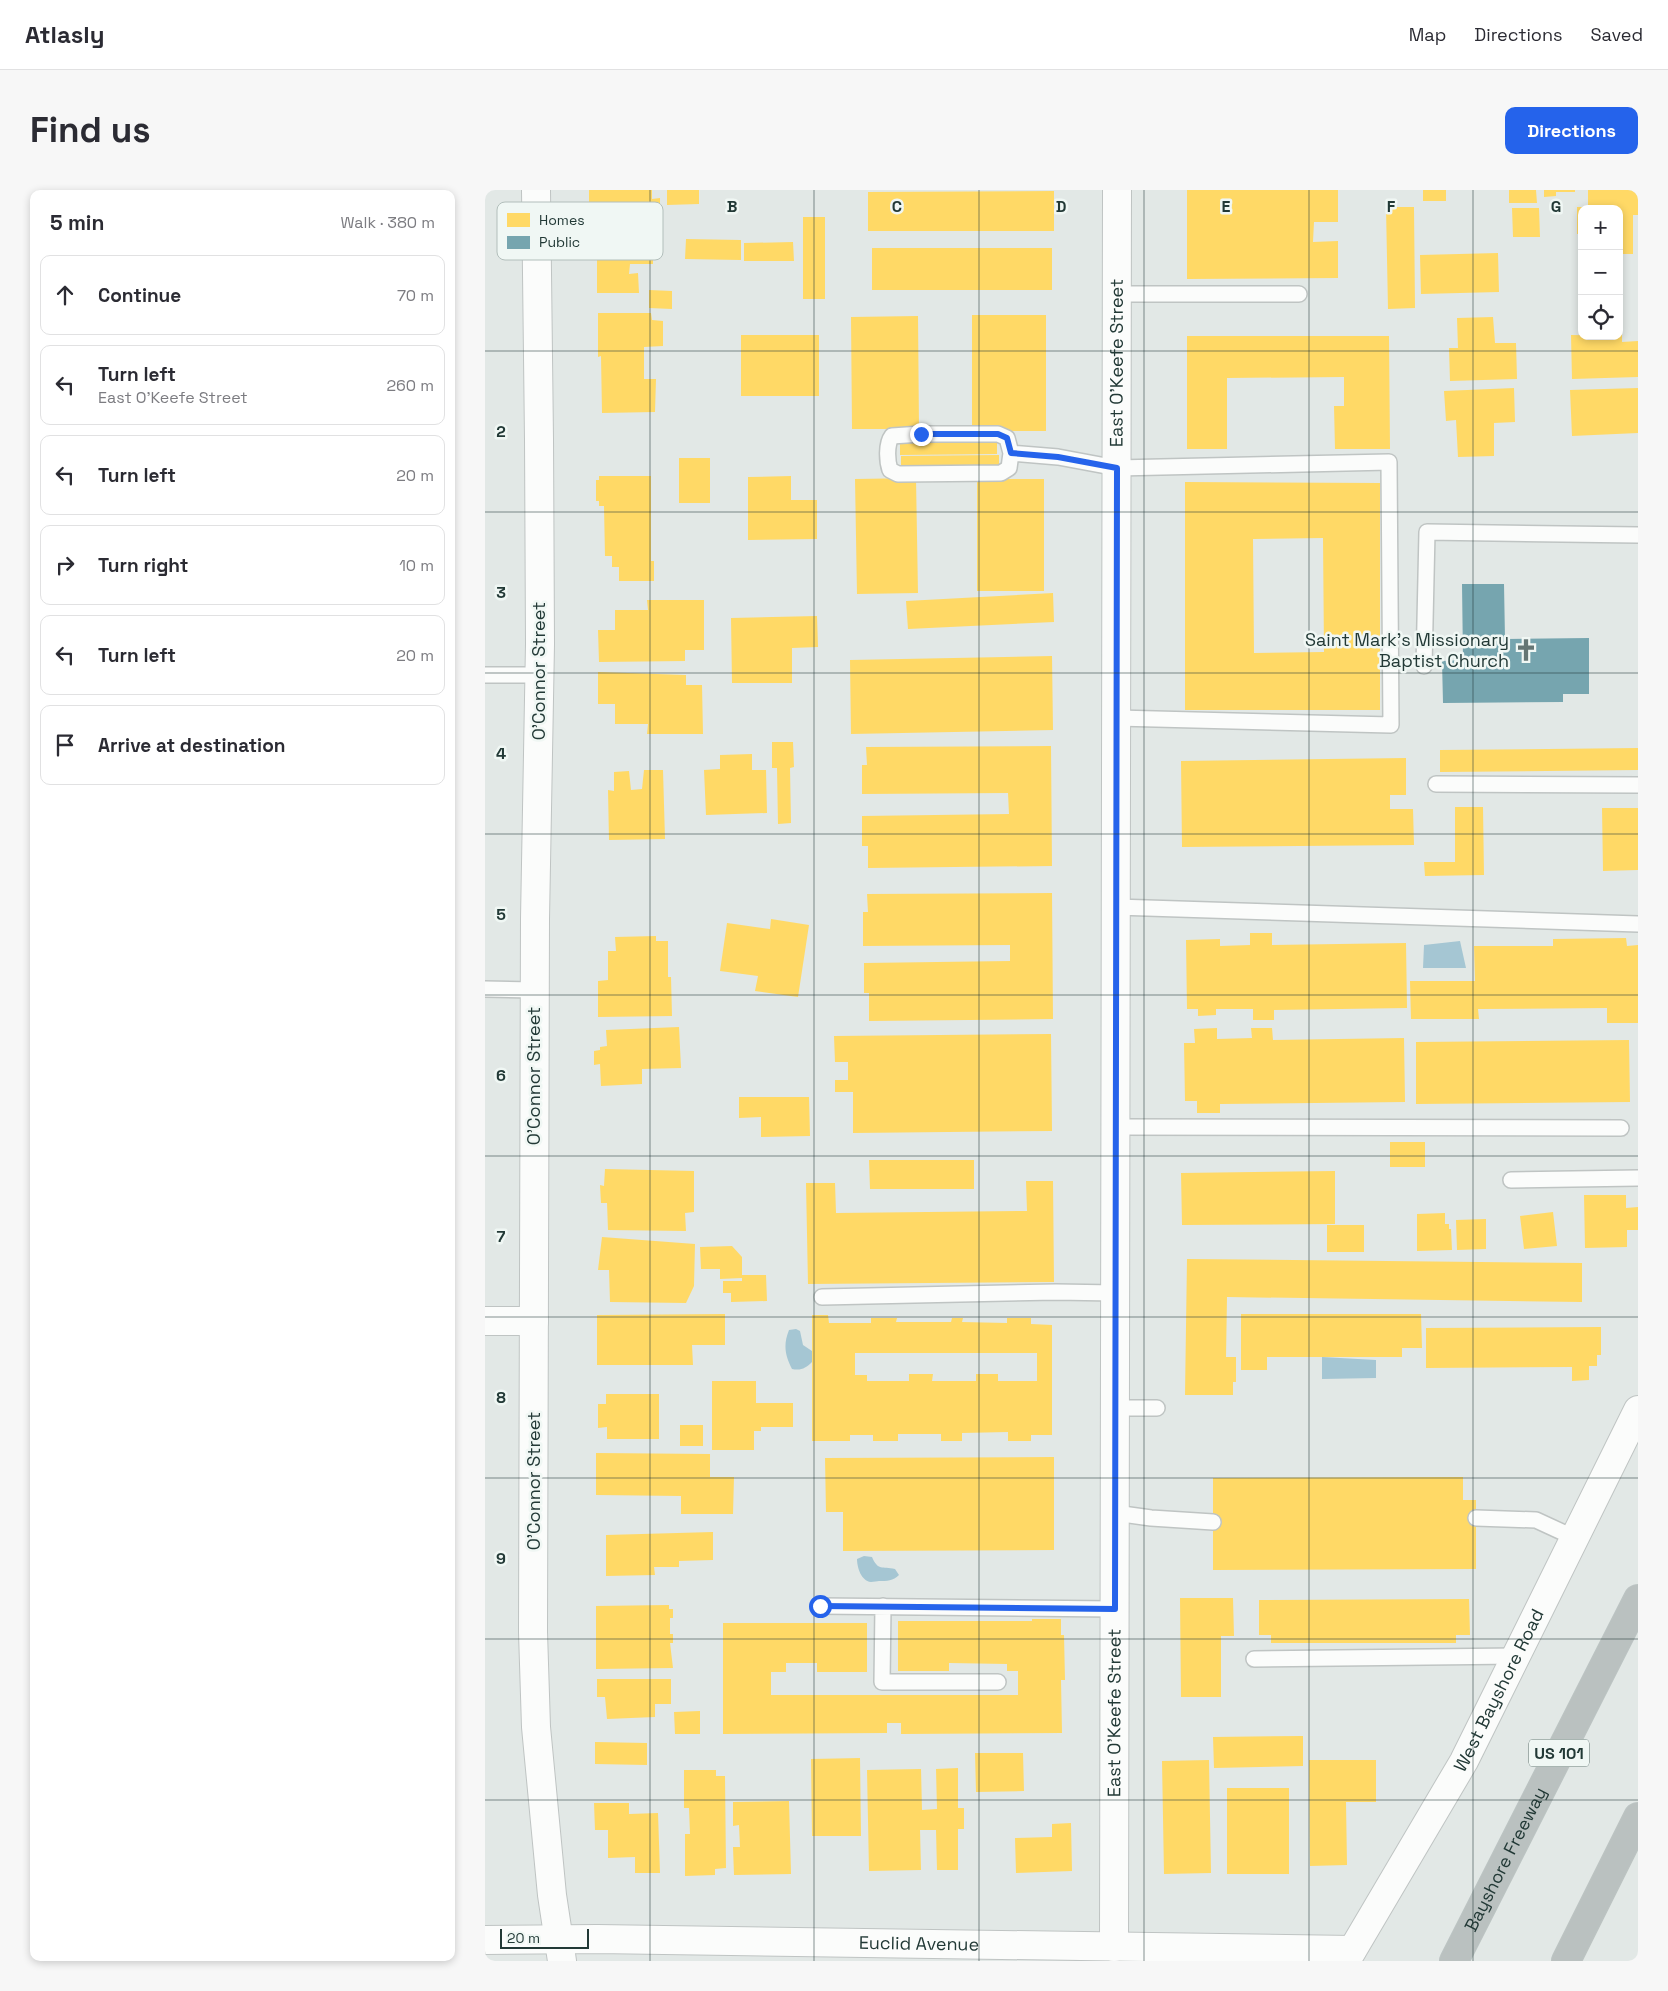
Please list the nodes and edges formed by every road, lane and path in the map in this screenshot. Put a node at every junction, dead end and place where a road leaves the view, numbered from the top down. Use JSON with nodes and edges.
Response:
{"nodes":[{"id":1,"x":1117,"y":190,"type":"edge"},
{"id":2,"x":537,"y":260,"type":"edge"},
{"id":3,"x":1117,"y":294,"type":"junction"},
{"id":4,"x":1299,"y":294,"type":"dead end"},
{"id":5,"x":1011,"y":453,"type":"junction"},
{"id":6,"x":1117,"y":468,"type":"junction"},
{"id":7,"x":1638,"y":535,"type":"edge"},
{"id":8,"x":1424,"y":666,"type":"dead end"},
{"id":9,"x":485,"y":675,"type":"edge"},
{"id":10,"x":539,"y":675,"type":"junction"},
{"id":11,"x":1117,"y":718,"type":"junction"},
{"id":12,"x":1436,"y":784,"type":"dead end"},
{"id":13,"x":1638,"y":785,"type":"edge"},
{"id":14,"x":1116,"y":907,"type":"junction"},
{"id":15,"x":1638,"y":924,"type":"edge"},
{"id":16,"x":485,"y":989,"type":"edge"},
{"id":17,"x":535,"y":990,"type":"junction"},
{"id":18,"x":1116,"y":1127,"type":"junction"},
{"id":19,"x":1621,"y":1128,"type":"dead end"},
{"id":20,"x":1638,"y":1178,"type":"edge"},
{"id":21,"x":1511,"y":1180,"type":"dead end"},
{"id":22,"x":1115,"y":1293,"type":"junction"},
{"id":23,"x":822,"y":1296,"type":"dead end"},
{"id":24,"x":485,"y":1321,"type":"edge"},
{"id":25,"x":534,"y":1321,"type":"junction"},
{"id":26,"x":1115,"y":1408,"type":"junction"},
{"id":27,"x":1157,"y":1408,"type":"dead end"},
{"id":28,"x":1638,"y":1410,"type":"edge"},
{"id":29,"x":1115,"y":1513,"type":"junction"},
{"id":30,"x":1476,"y":1518,"type":"dead end"},
{"id":31,"x":1213,"y":1522,"type":"dead end"},
{"id":32,"x":1575,"y":1538,"type":"junction"},
{"id":33,"x":1638,"y":1599,"type":"edge"},
{"id":34,"x":820,"y":1606,"type":"dead end"},
{"id":35,"x":883,"y":1606,"type":"junction"},
{"id":36,"x":1115,"y":1609,"type":"junction"},
{"id":37,"x":1517,"y":1656,"type":"junction"},
{"id":38,"x":1254,"y":1659,"type":"dead end"},
{"id":39,"x":998,"y":1682,"type":"dead end"},
{"id":40,"x":1638,"y":1817,"type":"edge"},
{"id":41,"x":1480,"y":1908,"type":"junction"},
{"id":42,"x":485,"y":1940,"type":"edge"},
{"id":43,"x":1114,"y":1947,"type":"junction"},
{"id":44,"x":560,"y":1950,"type":"edge"},
{"id":45,"x":1349,"y":1955,"type":"edge"},
{"id":46,"x":1433,"y":1961,"type":"edge"},
{"id":47,"x":1454,"y":1961,"type":"edge"},
{"id":48,"x":1566,"y":1961,"type":"edge"}],
"edges":[{"from":1,"to":3,"type":"street","name":"East O'Keefe Street"},
{"from":2,"to":10,"type":"street","name":"O'Connor Street"},
{"from":3,"to":4,"type":"lane"},
{"from":3,"to":6,"type":"street","name":"East O'Keefe Street"},
{"from":5,"to":5,"type":"lane"},
{"from":5,"to":6,"type":"lane"},
{"from":6,"to":11,"type":"street","name":"East O'Keefe Street"},
{"from":6,"to":11,"type":"lane"},
{"from":7,"to":8,"type":"lane"},
{"from":9,"to":10,"type":"lane"},
{"from":10,"to":17,"type":"street","name":"O'Connor Street"},
{"from":11,"to":14,"type":"street","name":"East O'Keefe Street"},
{"from":12,"to":13,"type":"lane"},
{"from":14,"to":15,"type":"lane"},
{"from":14,"to":18,"type":"street","name":"East O'Keefe Street"},
{"from":16,"to":17,"type":"lane"},
{"from":17,"to":25,"type":"street","name":"O'Connor Street"},
{"from":18,"to":19,"type":"lane"},
{"from":18,"to":22,"type":"street","name":"East O'Keefe Street"},
{"from":20,"to":21,"type":"lane"},
{"from":22,"to":23,"type":"lane"},
{"from":22,"to":26,"type":"street","name":"East O'Keefe Street"},
{"from":24,"to":25,"type":"street"},
{"from":25,"to":44,"type":"street","name":"O'Connor Street"},
{"from":26,"to":27,"type":"lane"},
{"from":26,"to":29,"type":"street","name":"East O'Keefe Street"},
{"from":28,"to":32,"type":"street","name":"West Bayshore Road"},
{"from":29,"to":31,"type":"lane"},
{"from":29,"to":36,"type":"street","name":"East O'Keefe Street"},
{"from":30,"to":32,"type":"lane"},
{"from":32,"to":37,"type":"street","name":"West Bayshore Road"},
{"from":33,"to":41,"type":"highway","name":"Bayshore Freeway","number":"US 101"},
{"from":34,"to":35,"type":"lane"},
{"from":35,"to":36,"type":"lane"},
{"from":35,"to":39,"type":"lane"},
{"from":36,"to":43,"type":"street","name":"East O'Keefe Street"},
{"from":37,"to":38,"type":"lane"},
{"from":37,"to":45,"type":"street","name":"West Bayshore Road"},
{"from":40,"to":48,"type":"highway"},
{"from":41,"to":46,"type":"highway"},
{"from":41,"to":47,"type":"highway","name":"Bayshore Freeway","number":"US 101"},
{"from":42,"to":44,"type":"street","name":"Euclid Avenue"},
{"from":43,"to":44,"type":"street","name":"Euclid Avenue"},
{"from":43,"to":45,"type":"street","name":"Euclid Avenue"}]}
